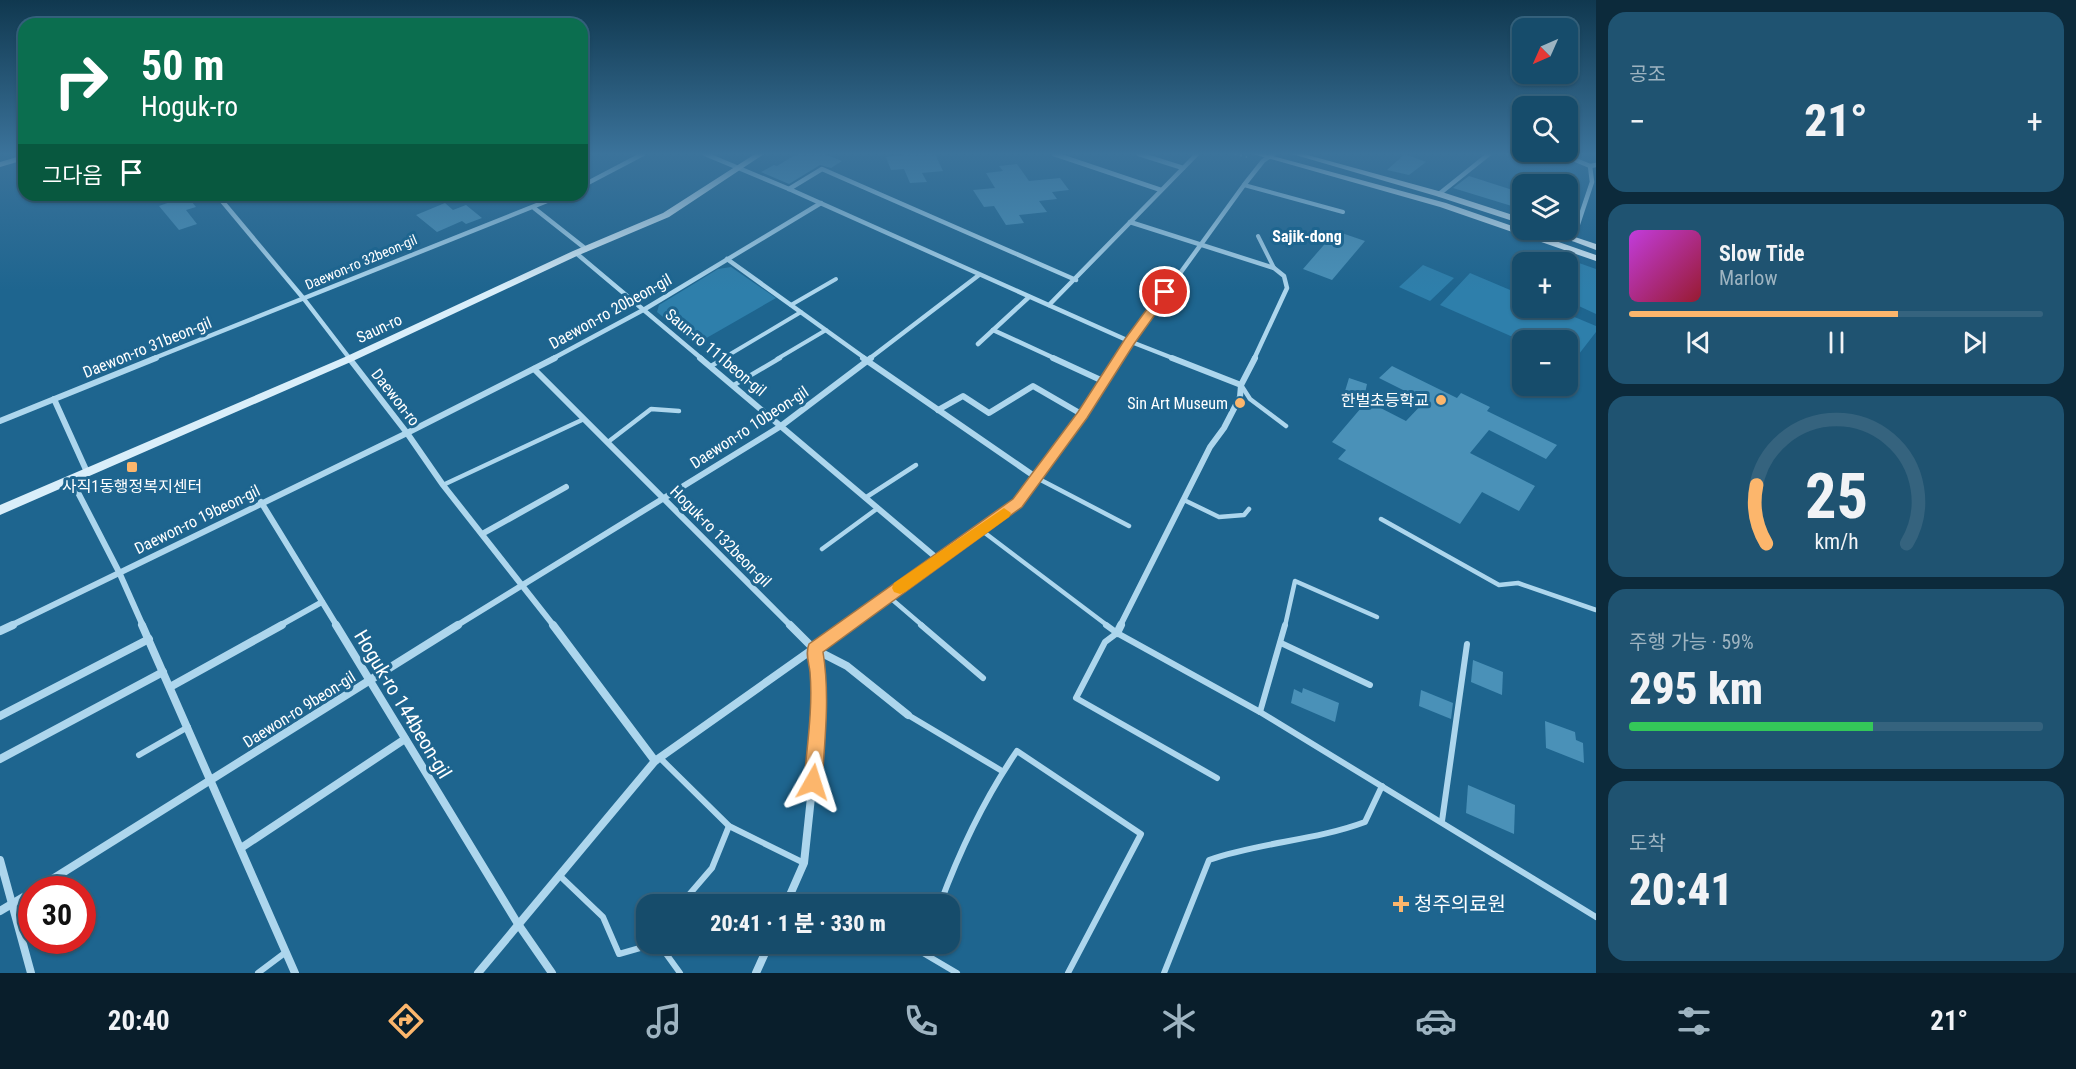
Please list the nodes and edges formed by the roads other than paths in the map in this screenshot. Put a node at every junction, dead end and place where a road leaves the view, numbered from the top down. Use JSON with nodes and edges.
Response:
{"nodes":[{"id":1,"x":691,"y":199,"type":"edge"},
{"id":2,"x":813,"y":199,"type":"edge"},
{"id":3,"x":892,"y":199,"type":"edge"},
{"id":4,"x":1152,"y":199,"type":"edge"},
{"id":5,"x":1233,"y":199,"type":"edge"},
{"id":6,"x":1297,"y":199,"type":"edge"},
{"id":7,"x":1424,"y":199,"type":"edge"},
{"id":8,"x":1456,"y":199,"type":"edge"},
{"id":9,"x":1586,"y":199,"type":"edge"},
{"id":10,"x":222,"y":201,"type":"edge"},
{"id":11,"x":549,"y":201,"type":"edge"},
{"id":12,"x":821,"y":203,"type":"junction"},
{"id":13,"x":534,"y":208,"type":"junction"},
{"id":14,"x":1343,"y":212,"type":"dead end"},
{"id":15,"x":1512,"y":218,"type":"edge"},
{"id":16,"x":1130,"y":222,"type":"junction"},
{"id":17,"x":1578,"y":226,"type":"edge"},
{"id":18,"x":1258,"y":236,"type":"dead end"},
{"id":19,"x":1578,"y":240,"type":"edge"},
{"id":20,"x":1201,"y":243,"type":"junction"},
{"id":21,"x":1596,"y":247,"type":"edge"},
{"id":22,"x":581,"y":251,"type":"junction"},
{"id":23,"x":1596,"y":258,"type":"edge"},
{"id":24,"x":727,"y":259,"type":"junction"},
{"id":25,"x":1274,"y":268,"type":"junction"},
{"id":26,"x":979,"y":275,"type":"junction"},
{"id":27,"x":836,"y":279,"type":"dead end"},
{"id":28,"x":1076,"y":280,"type":"junction"},
{"id":29,"x":1029,"y":297,"type":"junction"},
{"id":30,"x":304,"y":299,"type":"junction"},
{"id":31,"x":791,"y":305,"type":"junction"},
{"id":32,"x":1049,"y":305,"type":"junction"},
{"id":33,"x":645,"y":309,"type":"junction"},
{"id":34,"x":801,"y":312,"type":"junction"},
{"id":35,"x":826,"y":330,"type":"junction"},
{"id":36,"x":993,"y":330,"type":"junction"},
{"id":37,"x":1129,"y":341,"type":"junction"},
{"id":38,"x":978,"y":344,"type":"dead end"},
{"id":39,"x":349,"y":359,"type":"junction"},
{"id":40,"x":868,"y":361,"type":"junction"},
{"id":41,"x":711,"y":366,"type":"junction"},
{"id":42,"x":534,"y":369,"type":"junction"},
{"id":43,"x":1105,"y":382,"type":"junction"},
{"id":44,"x":1241,"y":384,"type":"junction"},
{"id":45,"x":734,"y":385,"type":"junction"},
{"id":46,"x":54,"y":399,"type":"junction"},
{"id":47,"x":938,"y":410,"type":"junction"},
{"id":48,"x":679,"y":411,"type":"dead end"},
{"id":49,"x":1083,"y":415,"type":"junction"},
{"id":50,"x":584,"y":419,"type":"junction"},
{"id":51,"x":0,"y":421,"type":"edge"},
{"id":52,"x":782,"y":426,"type":"junction"},
{"id":53,"x":1286,"y":426,"type":"dead end"},
{"id":54,"x":407,"y":434,"type":"junction"},
{"id":55,"x":608,"y":442,"type":"junction"},
{"id":56,"x":916,"y":465,"type":"dead end"},
{"id":57,"x":87,"y":472,"type":"junction"},
{"id":58,"x":1038,"y":478,"type":"junction"},
{"id":59,"x":71,"y":479,"type":"junction"},
{"id":60,"x":443,"y":485,"type":"junction"},
{"id":61,"x":566,"y":487,"type":"dead end"},
{"id":62,"x":664,"y":498,"type":"junction"},
{"id":63,"x":865,"y":498,"type":"junction"},
{"id":64,"x":1184,"y":500,"type":"junction"},
{"id":65,"x":261,"y":502,"type":"junction"},
{"id":66,"x":878,"y":508,"type":"junction"},
{"id":67,"x":1249,"y":509,"type":"dead end"},
{"id":68,"x":0,"y":510,"type":"edge"},
{"id":69,"x":1381,"y":519,"type":"dead end"},
{"id":70,"x":1129,"y":526,"type":"dead end"},
{"id":71,"x":981,"y":530,"type":"junction"},
{"id":72,"x":482,"y":534,"type":"junction"},
{"id":73,"x":822,"y":549,"type":"dead end"},
{"id":74,"x":939,"y":560,"type":"junction"},
{"id":75,"x":119,"y":572,"type":"junction"},
{"id":76,"x":523,"y":584,"type":"junction"},
{"id":77,"x":888,"y":596,"type":"junction"},
{"id":78,"x":322,"y":602,"type":"junction"},
{"id":79,"x":1596,"y":610,"type":"edge"},
{"id":80,"x":1377,"y":617,"type":"dead end"},
{"id":81,"x":0,"y":631,"type":"edge"},
{"id":82,"x":1117,"y":633,"type":"junction"},
{"id":83,"x":149,"y":639,"type":"junction"},
{"id":84,"x":1281,"y":643,"type":"junction"},
{"id":85,"x":1467,"y":644,"type":"dead end"},
{"id":86,"x":814,"y":649,"type":"junction"},
{"id":87,"x":163,"y":672,"type":"junction"},
{"id":88,"x":983,"y":678,"type":"dead end"},
{"id":89,"x":370,"y":681,"type":"junction"},
{"id":90,"x":1370,"y":685,"type":"dead end"},
{"id":91,"x":170,"y":687,"type":"junction"},
{"id":92,"x":1260,"y":712,"type":"junction"},
{"id":93,"x":908,"y":715,"type":"joint"},
{"id":94,"x":0,"y":716,"type":"edge"},
{"id":95,"x":188,"y":727,"type":"junction"},
{"id":96,"x":405,"y":739,"type":"junction"},
{"id":97,"x":139,"y":755,"type":"dead end"},
{"id":98,"x":0,"y":759,"type":"edge"},
{"id":99,"x":657,"y":759,"type":"junction"},
{"id":100,"x":1002,"y":771,"type":"junction"},
{"id":101,"x":1218,"y":778,"type":"dead end"},
{"id":102,"x":211,"y":780,"type":"junction"},
{"id":103,"x":1382,"y":786,"type":"junction"},
{"id":104,"x":1442,"y":821,"type":"junction"},
{"id":105,"x":729,"y":826,"type":"junction"},
{"id":106,"x":241,"y":848,"type":"junction"},
{"id":107,"x":0,"y":860,"type":"edge"},
{"id":108,"x":804,"y":863,"type":"junction"},
{"id":109,"x":559,"y":875,"type":"junction"},
{"id":110,"x":57,"y":876,"type":"edge"},
{"id":111,"x":690,"y":894,"type":"edge"},
{"id":112,"x":790,"y":894,"type":"edge"},
{"id":113,"x":943,"y":894,"type":"edge"},
{"id":114,"x":18,"y":900,"type":"edge"},
{"id":115,"x":12,"y":904,"type":"junction"},
{"id":116,"x":0,"y":911,"type":"edge"},
{"id":117,"x":1596,"y":916,"type":"edge"},
{"id":118,"x":518,"y":924,"type":"junction"},
{"id":119,"x":636,"y":950,"type":"edge"},
{"id":120,"x":286,"y":952,"type":"junction"},
{"id":121,"x":666,"y":954,"type":"edge"},
{"id":122,"x":765,"y":954,"type":"edge"},
{"id":123,"x":925,"y":954,"type":"edge"},
{"id":124,"x":31,"y":973,"type":"edge"},
{"id":125,"x":258,"y":973,"type":"edge"},
{"id":126,"x":295,"y":973,"type":"edge"},
{"id":127,"x":478,"y":973,"type":"edge"},
{"id":128,"x":552,"y":973,"type":"edge"},
{"id":129,"x":680,"y":973,"type":"edge"},
{"id":130,"x":756,"y":973,"type":"edge"},
{"id":131,"x":957,"y":973,"type":"edge"},
{"id":132,"x":1068,"y":973,"type":"edge"},
{"id":133,"x":1164,"y":973,"type":"edge"}],
"edges":[{"from":1,"to":22,"type":"street","name":"Saun-ro"},
{"from":2,"to":12,"type":"street"},
{"from":3,"to":28,"type":"street"},
{"from":4,"to":16,"type":"street"},
{"from":5,"to":20,"type":"street"},
{"from":6,"to":14,"type":"lane"},
{"from":7,"to":23,"type":"street"},
{"from":8,"to":15,"type":"street"},
{"from":9,"to":17,"type":"street"},
{"from":10,"to":30,"type":"street","name":"Daewon-ro"},
{"from":11,"to":13,"type":"street","name":"Daewon-ro 32beon-gil"},
{"from":12,"to":24,"type":"street","name":"Daewon-ro 20beon-gil"},
{"from":12,"to":26,"type":"street"},
{"from":13,"to":22,"type":"street","name":"Saun-ro 111beon-gil"},
{"from":13,"to":30,"type":"street","name":"Daewon-ro 32beon-gil"},
{"from":16,"to":20,"type":"street"},
{"from":16,"to":28,"type":"street"},
{"from":18,"to":25,"type":"lane"},
{"from":19,"to":21,"type":"street"},
{"from":20,"to":25,"type":"street"},
{"from":20,"to":37,"type":"street"},
{"from":22,"to":33,"type":"street","name":"Saun-ro 111beon-gil"},
{"from":22,"to":39,"type":"street","name":"Saun-ro"},
{"from":24,"to":31,"type":"street"},
{"from":24,"to":33,"type":"street","name":"Daewon-ro 20beon-gil"},
{"from":25,"to":44,"type":"street"},
{"from":26,"to":29,"type":"street"},
{"from":26,"to":40,"type":"street","name":"Daewon-ro 10beon-gil"},
{"from":27,"to":31,"type":"lane"},
{"from":28,"to":32,"type":"street"},
{"from":29,"to":32,"type":"street"},
{"from":29,"to":36,"type":"street"},
{"from":30,"to":39,"type":"street","name":"Daewon-ro"},
{"from":30,"to":46,"type":"street","name":"Daewon-ro 31beon-gil"},
{"from":31,"to":34,"type":"street"},
{"from":32,"to":37,"type":"street"},
{"from":33,"to":41,"type":"street","name":"Saun-ro 111beon-gil"},
{"from":33,"to":42,"type":"street","name":"Daewon-ro 20beon-gil"},
{"from":34,"to":35,"type":"street"},
{"from":34,"to":41,"type":"lane"},
{"from":35,"to":40,"type":"street"},
{"from":35,"to":45,"type":"lane"},
{"from":36,"to":38,"type":"street"},
{"from":36,"to":43,"type":"street"},
{"from":37,"to":43,"type":"street"},
{"from":37,"to":44,"type":"street"},
{"from":39,"to":54,"type":"street","name":"Daewon-ro"},
{"from":39,"to":57,"type":"street","name":"Saun-ro"},
{"from":40,"to":47,"type":"street"},
{"from":40,"to":52,"type":"street","name":"Daewon-ro 10beon-gil"},
{"from":41,"to":45,"type":"street","name":"Saun-ro 111beon-gil"},
{"from":42,"to":50,"type":"street","name":"Hoguk-ro 132beon-gil"},
{"from":42,"to":54,"type":"street","name":"Daewon-ro 20beon-gil"},
{"from":43,"to":49,"type":"street"},
{"from":44,"to":53,"type":"lane"},
{"from":44,"to":64,"type":"street"},
{"from":45,"to":52,"type":"street","name":"Saun-ro 111beon-gil"},
{"from":46,"to":51,"type":"street","name":"Daewon-ro 31beon-gil"},
{"from":46,"to":57,"type":"street"},
{"from":47,"to":49,"type":"street"},
{"from":47,"to":58,"type":"street"},
{"from":48,"to":55,"type":"lane"},
{"from":49,"to":58,"type":"street"},
{"from":50,"to":55,"type":"street","name":"Hoguk-ro 132beon-gil"},
{"from":50,"to":60,"type":"lane"},
{"from":52,"to":62,"type":"street","name":"Daewon-ro 10beon-gil"},
{"from":52,"to":63,"type":"street","name":"Saun-ro 111beon-gil"},
{"from":54,"to":60,"type":"street","name":"Daewon-ro"},
{"from":54,"to":65,"type":"street","name":"Daewon-ro 19beon-gil"},
{"from":55,"to":62,"type":"street","name":"Hoguk-ro 132beon-gil"},
{"from":56,"to":63,"type":"lane"},
{"from":57,"to":59,"type":"street","name":"Saun-ro"},
{"from":58,"to":70,"type":"lane"},
{"from":58,"to":71,"type":"street"},
{"from":59,"to":68,"type":"street","name":"Saun-ro"},
{"from":59,"to":75,"type":"street"},
{"from":60,"to":72,"type":"street","name":"Daewon-ro"},
{"from":61,"to":72,"type":"street"},
{"from":62,"to":76,"type":"street","name":"Daewon-ro 10beon-gil"},
{"from":62,"to":86,"type":"street","name":"Hoguk-ro 132beon-gil"},
{"from":63,"to":66,"type":"street","name":"Saun-ro 111beon-gil"},
{"from":64,"to":67,"type":"lane"},
{"from":64,"to":82,"type":"street"},
{"from":65,"to":75,"type":"street","name":"Daewon-ro 19beon-gil"},
{"from":65,"to":78,"type":"street","name":"Hoguk-ro 144beon-gil"},
{"from":66,"to":73,"type":"lane"},
{"from":66,"to":74,"type":"street","name":"Saun-ro 111beon-gil"},
{"from":69,"to":79,"type":"lane"},
{"from":71,"to":74,"type":"street"},
{"from":71,"to":82,"type":"lane"},
{"from":72,"to":76,"type":"street","name":"Daewon-ro"},
{"from":74,"to":77,"type":"street"},
{"from":75,"to":81,"type":"street","name":"Daewon-ro 19beon-gil"},
{"from":75,"to":83,"type":"street"},
{"from":76,"to":89,"type":"street","name":"Daewon-ro 9beon-gil"},
{"from":76,"to":99,"type":"street","name":"Daewon-ro"},
{"from":77,"to":86,"type":"street"},
{"from":77,"to":88,"type":"lane"},
{"from":78,"to":89,"type":"street","name":"Hoguk-ro 144beon-gil"},
{"from":78,"to":91,"type":"street"},
{"from":80,"to":84,"type":"lane"},
{"from":82,"to":92,"type":"lane"},
{"from":82,"to":101,"type":"lane"},
{"from":83,"to":87,"type":"street"},
{"from":83,"to":94,"type":"street"},
{"from":84,"to":90,"type":"lane"},
{"from":84,"to":92,"type":"lane"},
{"from":85,"to":104,"type":"lane"},
{"from":86,"to":93,"type":"street","name":"Hoguk-ro 132beon-gil"},
{"from":86,"to":99,"type":"street"},
{"from":86,"to":108,"type":"street"},
{"from":87,"to":91,"type":"street"},
{"from":87,"to":98,"type":"street"},
{"from":89,"to":96,"type":"street","name":"Hoguk-ro 144beon-gil"},
{"from":89,"to":102,"type":"street","name":"Daewon-ro 9beon-gil"},
{"from":91,"to":95,"type":"street"},
{"from":92,"to":103,"type":"lane"},
{"from":93,"to":100,"type":"lane"},
{"from":95,"to":97,"type":"lane"},
{"from":95,"to":102,"type":"street"},
{"from":96,"to":106,"type":"street"},
{"from":96,"to":118,"type":"street","name":"Hoguk-ro 144beon-gil"},
{"from":99,"to":105,"type":"lane"},
{"from":99,"to":109,"type":"street"},
{"from":100,"to":113,"type":"lane"},
{"from":100,"to":132,"type":"lane"},
{"from":102,"to":106,"type":"street"},
{"from":102,"to":110,"type":"street","name":"Daewon-ro 9beon-gil"},
{"from":103,"to":104,"type":"lane"},
{"from":103,"to":133,"type":"lane"},
{"from":104,"to":117,"type":"lane"},
{"from":105,"to":108,"type":"lane"},
{"from":105,"to":111,"type":"lane"},
{"from":106,"to":120,"type":"street"},
{"from":107,"to":115,"type":"street"},
{"from":108,"to":112,"type":"street"},
{"from":109,"to":118,"type":"street"},
{"from":109,"to":119,"type":"lane"},
{"from":114,"to":115,"type":"street","name":"Daewon-ro 9beon-gil"},
{"from":115,"to":116,"type":"street","name":"Daewon-ro 9beon-gil"},
{"from":115,"to":124,"type":"street"},
{"from":118,"to":127,"type":"street"},
{"from":118,"to":128,"type":"street","name":"Hoguk-ro 144beon-gil"},
{"from":120,"to":125,"type":"lane"},
{"from":120,"to":126,"type":"street"},
{"from":121,"to":129,"type":"lane"},
{"from":122,"to":130,"type":"street"},
{"from":123,"to":131,"type":"lane"}]}
